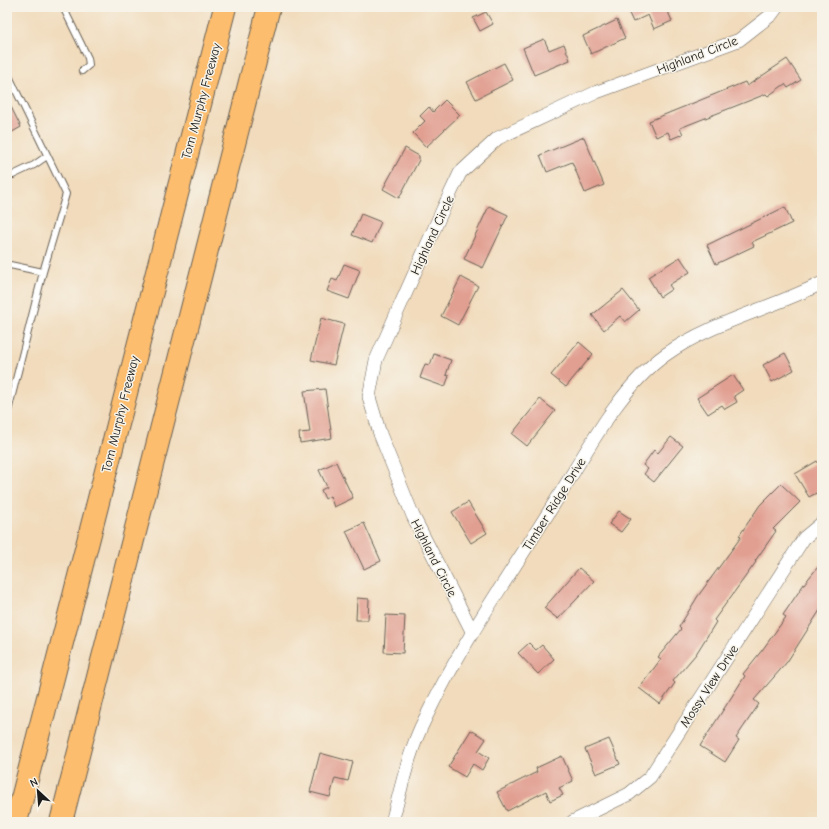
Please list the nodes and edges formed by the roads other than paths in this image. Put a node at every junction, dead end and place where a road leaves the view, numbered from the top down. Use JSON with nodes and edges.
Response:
{"nodes":[{"id":1,"x":64,"y":7,"type":"edge"},
{"id":2,"x":224,"y":7,"type":"edge"},
{"id":3,"x":269,"y":7,"type":"edge"},
{"id":4,"x":777,"y":7,"type":"edge"},
{"id":5,"x":82,"y":71,"type":"dead end"},
{"id":6,"x":7,"y":72,"type":"edge"},
{"id":7,"x":47,"y":156,"type":"junction"},
{"id":8,"x":13,"y":175,"type":"dead end"},
{"id":9,"x":10,"y":265,"type":"dead end"},
{"id":10,"x":43,"y":272,"type":"junction"},
{"id":11,"x":822,"y":283,"type":"edge"},
{"id":12,"x":7,"y":415,"type":"edge"},
{"id":13,"x":822,"y":523,"type":"edge"},
{"id":14,"x":472,"y":631,"type":"junction"},
{"id":15,"x":16,"y":822,"type":"edge"},
{"id":16,"x":61,"y":822,"type":"edge"},
{"id":17,"x":392,"y":822,"type":"edge"},
{"id":18,"x":572,"y":822,"type":"edge"}],
"edges":[{"from":1,"to":5,"type":"lane"},
{"from":2,"to":15,"type":"highway","name":"Tom Murphy Freeway"},
{"from":3,"to":16,"type":"highway"},
{"from":4,"to":14,"type":"street","name":"Highland Circle"},
{"from":6,"to":7,"type":"lane"},
{"from":7,"to":8,"type":"lane"},
{"from":7,"to":10,"type":"lane"},
{"from":9,"to":10,"type":"lane"},
{"from":10,"to":12,"type":"lane"},
{"from":11,"to":14,"type":"street","name":"Timber Ridge Drive"},
{"from":13,"to":18,"type":"street","name":"Mossy View Drive"},
{"from":14,"to":17,"type":"street","name":"Timber Ridge Drive"}]}
